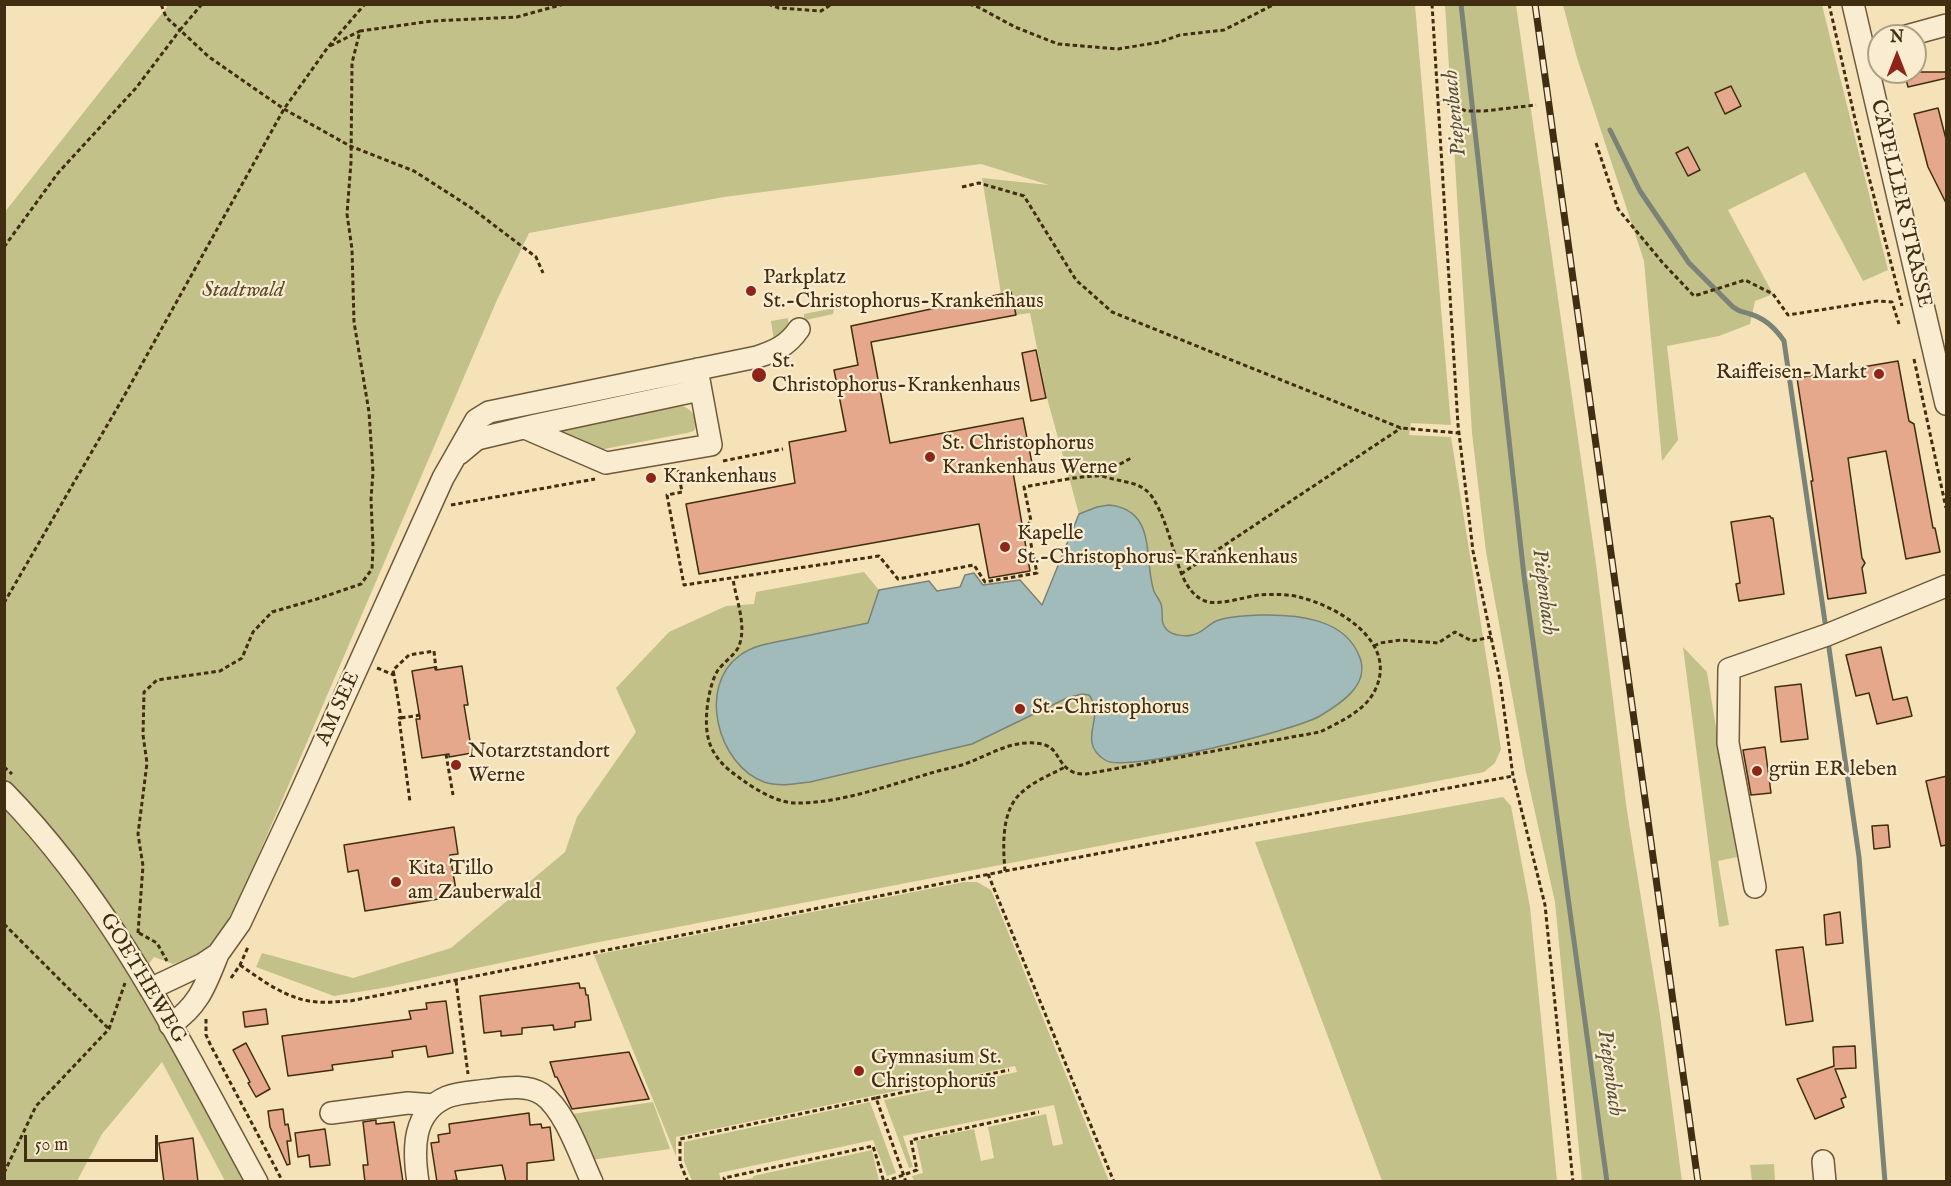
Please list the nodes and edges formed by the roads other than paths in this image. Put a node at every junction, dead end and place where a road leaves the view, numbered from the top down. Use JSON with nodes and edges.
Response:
{"nodes":[{"id":1,"x":1853,"y":4,"type":"edge"},
{"id":2,"x":1947,"y":25,"type":"edge"},
{"id":3,"x":1927,"y":30,"type":"edge"},
{"id":4,"x":1867,"y":37,"type":"edge"},
{"id":5,"x":1880,"y":84,"type":"edge"},
{"id":6,"x":799,"y":329,"type":"dead end"},
{"id":7,"x":1941,"y":351,"type":"edge"},
{"id":8,"x":697,"y":369,"type":"junction"},
{"id":9,"x":700,"y":390,"type":"junction"},
{"id":10,"x":1947,"y":404,"type":"edge"},
{"id":11,"x":525,"y":428,"type":"junction"},
{"id":12,"x":453,"y":461,"type":"junction"},
{"id":13,"x":1947,"y":586,"type":"edge"},
{"id":14,"x":4,"y":792,"type":"edge"},
{"id":15,"x":1755,"y":887,"type":"dead end"},
{"id":16,"x":218,"y":954,"type":"junction"},
{"id":17,"x":150,"y":990,"type":"junction"},
{"id":18,"x":170,"y":1025,"type":"junction"},
{"id":19,"x":434,"y":1105,"type":"junction"},
{"id":20,"x":331,"y":1113,"type":"dead end"},
{"id":21,"x":257,"y":1182,"type":"edge"},
{"id":22,"x":418,"y":1182,"type":"edge"},
{"id":23,"x":592,"y":1182,"type":"edge"}],
"edges":[{"from":1,"to":4,"type":"street","name":"CAPELLER STRASSE"},
{"from":2,"to":3,"type":"street"},
{"from":5,"to":7,"type":"street","name":"CAPELLER STRASSE"},
{"from":6,"to":8,"type":"street","name":"AM SEE"},
{"from":7,"to":10,"type":"street","name":"CAPELLER STRASSE"},
{"from":8,"to":9,"type":"street"},
{"from":8,"to":12,"type":"street","name":"AM SEE"},
{"from":9,"to":11,"type":"street","name":"AM SEE"},
{"from":9,"to":11,"type":"street"},
{"from":11,"to":12,"type":"street","name":"AM SEE"},
{"from":12,"to":16,"type":"street","name":"AM SEE"},
{"from":13,"to":15,"type":"street"},
{"from":14,"to":17,"type":"street","name":"GOETHEWEG"},
{"from":16,"to":17,"type":"street","name":"AM SEE"},
{"from":16,"to":18,"type":"street","name":"AM SEE"},
{"from":17,"to":18,"type":"street","name":"GOETHEWEG"},
{"from":18,"to":21,"type":"street","name":"GOETHEWEG"},
{"from":19,"to":20,"type":"street"},
{"from":19,"to":22,"type":"street"},
{"from":19,"to":23,"type":"street"}]}
